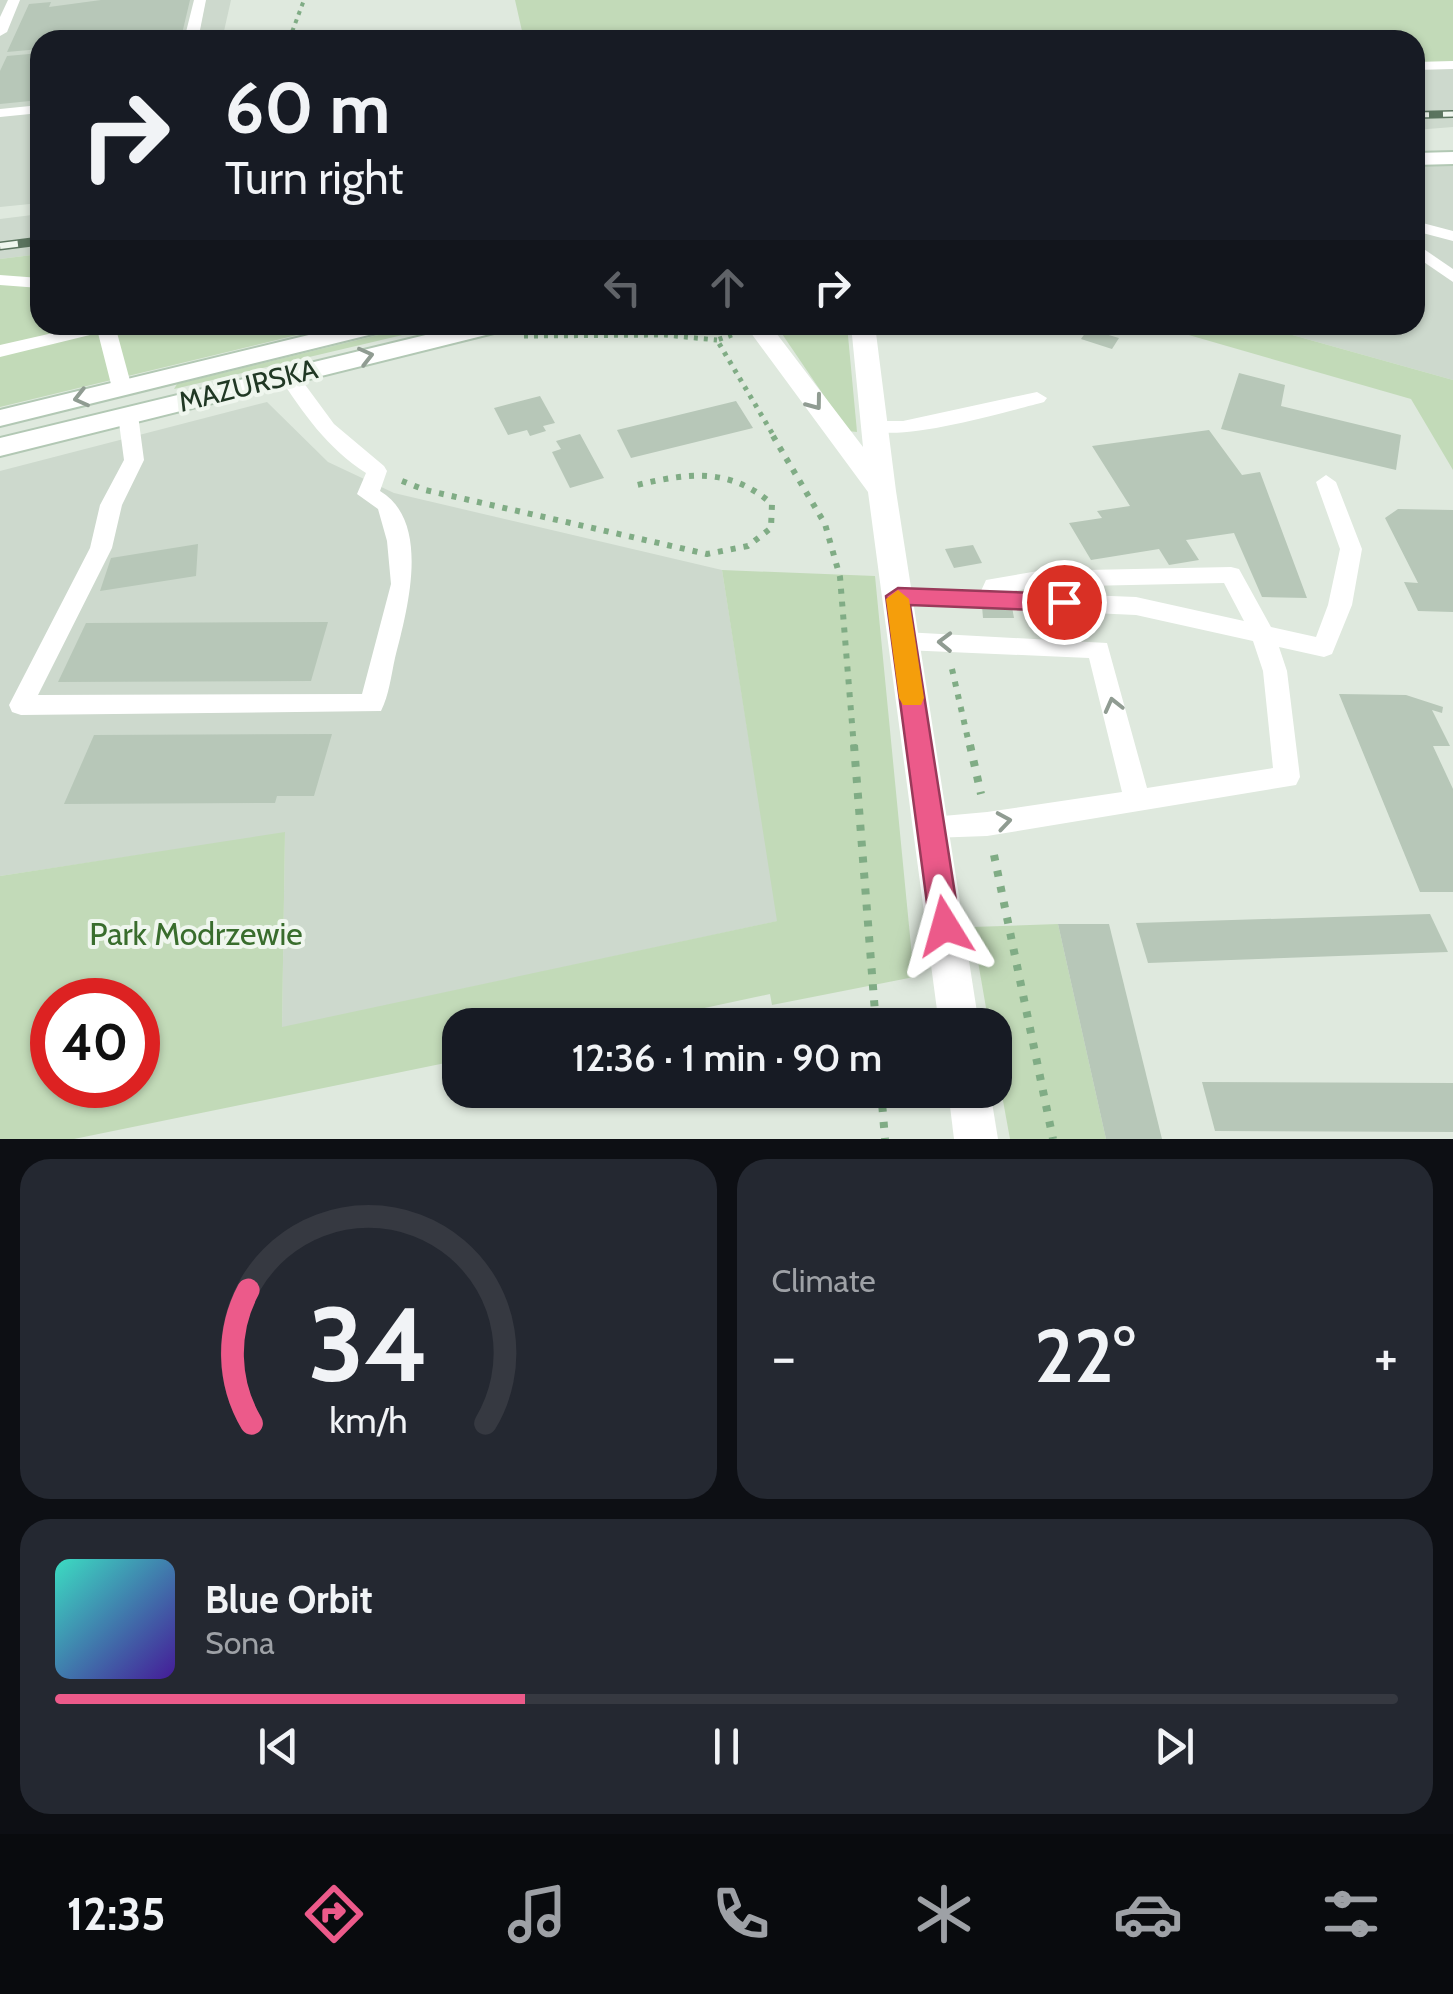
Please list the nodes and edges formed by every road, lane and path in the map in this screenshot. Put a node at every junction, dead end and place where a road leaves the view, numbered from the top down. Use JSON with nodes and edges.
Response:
{"nodes":[{"id":1,"x":14,"y":0,"type":"edge"},
{"id":2,"x":200,"y":0,"type":"edge"},
{"id":3,"x":304,"y":0,"type":"edge"},
{"id":4,"x":193,"y":30,"type":"edge"},
{"id":5,"x":292,"y":30,"type":"edge"},
{"id":6,"x":0,"y":32,"type":"edge"},
{"id":7,"x":1453,"y":65,"type":"edge"},
{"id":8,"x":1425,"y":66,"type":"edge"},
{"id":9,"x":30,"y":110,"type":"edge"},
{"id":10,"x":0,"y":113,"type":"edge"},
{"id":11,"x":1453,"y":158,"type":"edge"},
{"id":12,"x":1425,"y":159,"type":"edge"},
{"id":13,"x":1425,"y":229,"type":"edge"},
{"id":14,"x":1453,"y":236,"type":"edge"},
{"id":15,"x":1425,"y":256,"type":"edge"},
{"id":16,"x":1453,"y":277,"type":"edge"},
{"id":17,"x":0,"y":280,"type":"edge"},
{"id":18,"x":30,"y":282,"type":"edge"},
{"id":19,"x":69,"y":335,"type":"edge"},
{"id":20,"x":110,"y":335,"type":"edge"},
{"id":21,"x":347,"y":335,"type":"edge"},
{"id":22,"x":455,"y":335,"type":"edge"},
{"id":23,"x":732,"y":335,"type":"edge"},
{"id":24,"x":764,"y":335,"type":"edge"},
{"id":25,"x":864,"y":335,"type":"edge"},
{"id":26,"x":0,"y":351,"type":"edge"},
{"id":27,"x":288,"y":375,"type":"junction"},
{"id":28,"x":1037,"y":398,"type":"dead end"},
{"id":29,"x":125,"y":402,"type":"junction"},
{"id":30,"x":0,"y":418,"type":"edge"},
{"id":31,"x":876,"y":427,"type":"junction"},
{"id":32,"x":0,"y":447,"type":"edge"},
{"id":33,"x":377,"y":472,"type":"junction"},
{"id":34,"x":1326,"y":482,"type":"dead end"},
{"id":35,"x":636,"y":485,"type":"dead end"},
{"id":36,"x":882,"y":491,"type":"junction"},
{"id":37,"x":898,"y":596,"type":"junction"},
{"id":38,"x":991,"y":599,"type":"junction"},
{"id":39,"x":1263,"y":635,"type":"junction"},
{"id":40,"x":904,"y":641,"type":"junction"},
{"id":41,"x":1137,"y":799,"type":"junction"},
{"id":42,"x":988,"y":824,"type":"junction"},
{"id":43,"x":931,"y":826,"type":"junction"},
{"id":44,"x":875,"y":1008,"type":"edge"},
{"id":45,"x":958,"y":1008,"type":"edge"},
{"id":46,"x":882,"y":1108,"type":"edge"},
{"id":47,"x":972,"y":1108,"type":"edge"},
{"id":48,"x":885,"y":1139,"type":"edge"},
{"id":49,"x":976,"y":1139,"type":"edge"},
{"id":50,"x":1053,"y":1139,"type":"edge"}],
"edges":[{"from":1,"to":6,"type":"lane"},
{"from":2,"to":4,"type":"lane"},
{"from":3,"to":5,"type":"path"},
{"from":7,"to":8,"type":"lane"},
{"from":9,"to":10,"type":"lane"},
{"from":11,"to":12,"type":"street"},
{"from":13,"to":14,"type":"lane"},
{"from":15,"to":16,"type":"lane"},
{"from":17,"to":18,"type":"lane"},
{"from":19,"to":26,"type":"lane"},
{"from":20,"to":29,"type":"lane"},
{"from":21,"to":29,"type":"street","name":"MAZURSKA"},
{"from":27,"to":22,"type":"street","name":"MAZURSKA","one_way":true},
{"from":23,"to":44,"type":"path"},
{"from":24,"to":36,"type":"street","one_way":true},
{"from":25,"to":31,"type":"street"},
{"from":27,"to":29,"type":"street","name":"MAZURSKA"},
{"from":27,"to":33,"type":"lane"},
{"from":28,"to":31,"type":"lane"},
{"from":29,"to":30,"type":"street","name":"MAZURSKA","one_way":true},
{"from":29,"to":32,"type":"street","name":"MAZURSKA"},
{"from":29,"to":33,"type":"lane"},
{"from":31,"to":36,"type":"street"},
{"from":33,"to":35,"type":"path"},
{"from":34,"to":39,"type":"lane"},
{"from":36,"to":37,"type":"street"},
{"from":37,"to":38,"type":"lane"},
{"from":37,"to":40,"type":"street"},
{"from":38,"to":39,"type":"lane"},
{"from":38,"to":39,"type":"lane"},
{"from":39,"to":41,"type":"lane"},
{"from":41,"to":40,"type":"lane","one_way":true},
{"from":40,"to":43,"type":"street"},
{"from":42,"to":41,"type":"lane","one_way":true},
{"from":42,"to":43,"type":"lane"},
{"from":42,"to":50,"type":"path"},
{"from":43,"to":45,"type":"street"},
{"from":46,"to":48,"type":"path"},
{"from":47,"to":49,"type":"street"}]}
